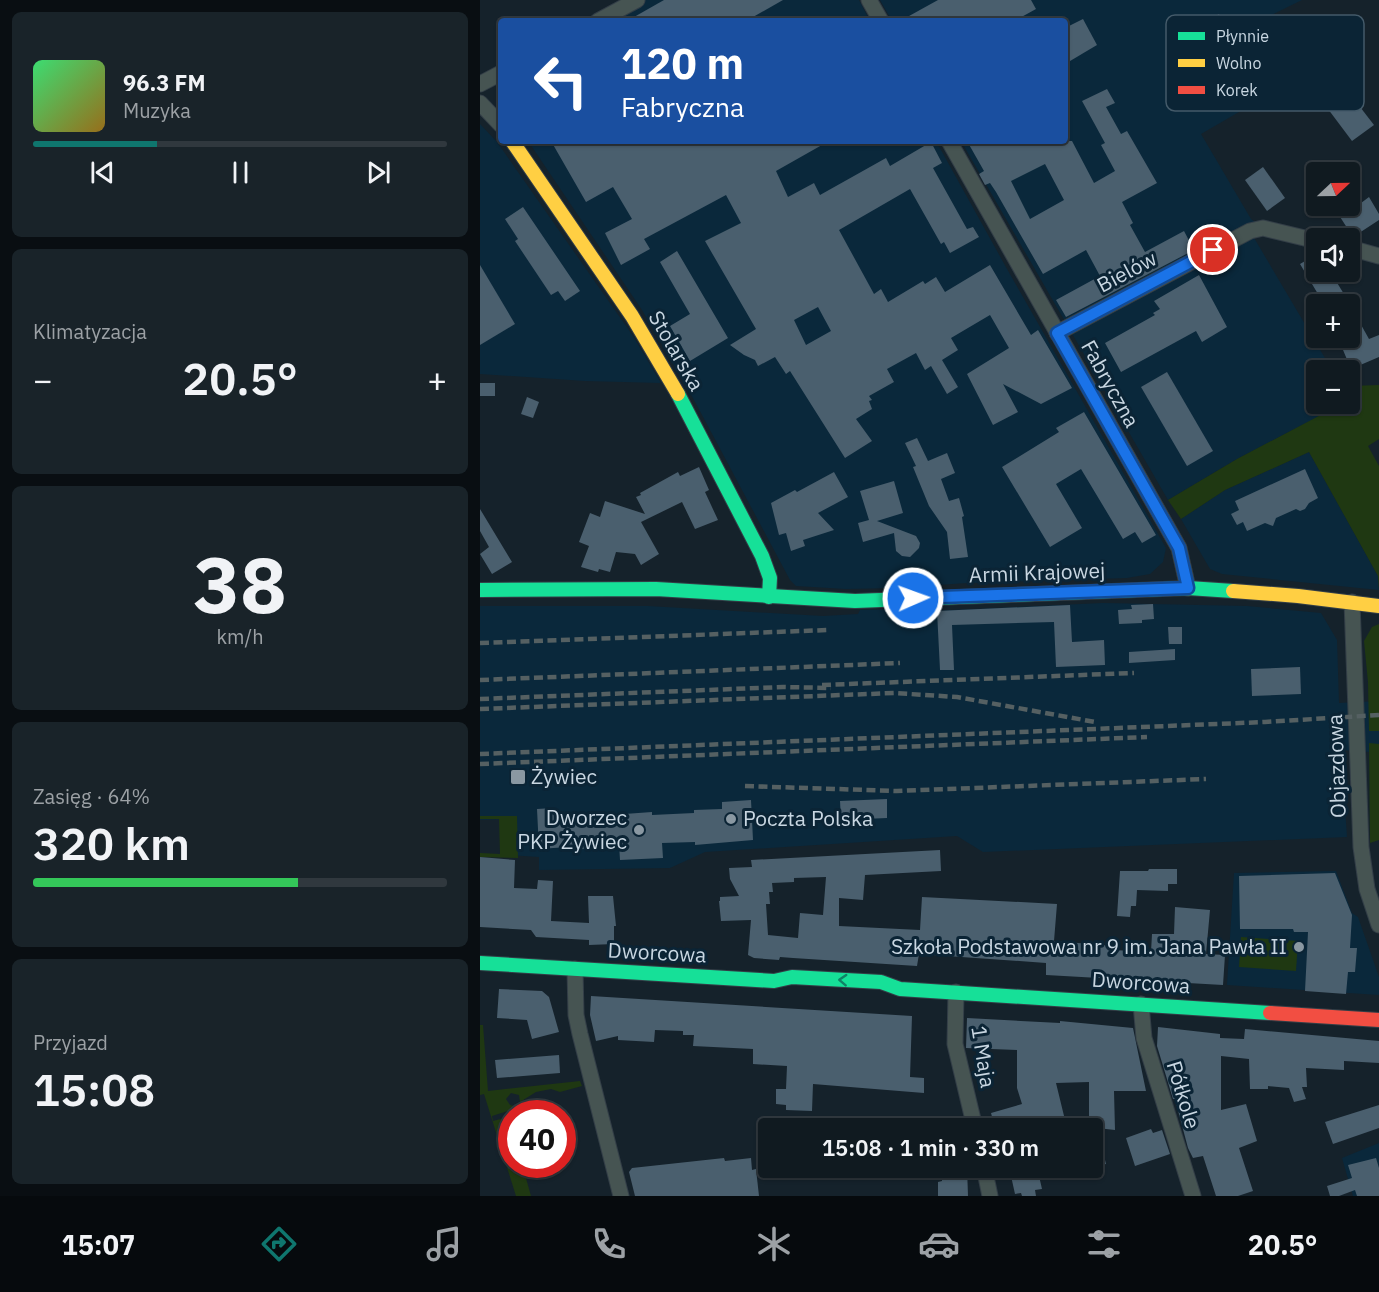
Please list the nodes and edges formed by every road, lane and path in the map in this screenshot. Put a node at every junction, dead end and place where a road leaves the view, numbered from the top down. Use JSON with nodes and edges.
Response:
{"nodes":[{"id":1,"x":637,"y":0,"type":"edge"},
{"id":2,"x":869,"y":0,"type":"edge"},
{"id":3,"x":604,"y":18,"type":"edge"},
{"id":4,"x":879,"y":18,"type":"edge"},
{"id":5,"x":498,"y":75,"type":"edge"},
{"id":6,"x":480,"y":84,"type":"edge"},
{"id":7,"x":480,"y":103,"type":"edge"},
{"id":8,"x":498,"y":122,"type":"edge"},
{"id":9,"x":514,"y":144,"type":"edge"},
{"id":10,"x":951,"y":144,"type":"edge"},
{"id":11,"x":1306,"y":238,"type":"edge"},
{"id":12,"x":1360,"y":251,"type":"edge"},
{"id":13,"x":1379,"y":256,"type":"edge"},
{"id":14,"x":1057,"y":333,"type":"junction"},
{"id":15,"x":1188,"y":588,"type":"junction"},
{"id":16,"x":480,"y":590,"type":"edge"},
{"id":17,"x":769,"y":597,"type":"junction"},
{"id":18,"x":1352,"y":603,"type":"junction"},
{"id":19,"x":1379,"y":606,"type":"edge"},
{"id":20,"x":1379,"y":926,"type":"edge"},
{"id":21,"x":480,"y":963,"type":"edge"},
{"id":22,"x":574,"y":969,"type":"junction"},
{"id":23,"x":956,"y":993,"type":"junction"},
{"id":24,"x":1141,"y":1004,"type":"junction"},
{"id":25,"x":1379,"y":1020,"type":"edge"},
{"id":26,"x":973,"y":1118,"type":"edge"},
{"id":27,"x":986,"y":1178,"type":"edge"},
{"id":28,"x":621,"y":1196,"type":"edge"},
{"id":29,"x":990,"y":1196,"type":"edge"},
{"id":30,"x":1193,"y":1196,"type":"edge"}],
"edges":[{"from":1,"to":3,"type":"street"},
{"from":2,"to":4,"type":"street"},
{"from":5,"to":6,"type":"street"},
{"from":7,"to":8,"type":"street"},
{"from":9,"to":17,"type":"street","name":"Stolarska"},
{"from":10,"to":14,"type":"street","name":"Fabryczna"},
{"from":11,"to":14,"type":"street","name":"Bielów"},
{"from":12,"to":13,"type":"street"},
{"from":14,"to":15,"type":"street","name":"Fabryczna"},
{"from":15,"to":17,"type":"street","name":"Armii Krajowej"},
{"from":15,"to":18,"type":"street","name":"Armii Krajowej"},
{"from":16,"to":17,"type":"street","name":"Armii Krajowej"},
{"from":18,"to":19,"type":"street","name":"Armii Krajowej"},
{"from":18,"to":20,"type":"street","name":"Objazdowa"},
{"from":21,"to":22,"type":"street","name":"Dworcowa"},
{"from":22,"to":23,"type":"street","name":"Dworcowa"},
{"from":22,"to":28,"type":"street"},
{"from":23,"to":24,"type":"street","name":"Dworcowa"},
{"from":23,"to":26,"type":"street","name":"1 Maja"},
{"from":24,"to":25,"type":"street","name":"Dworcowa"},
{"from":24,"to":30,"type":"street","name":"Półkole"},
{"from":27,"to":29,"type":"street"}]}
